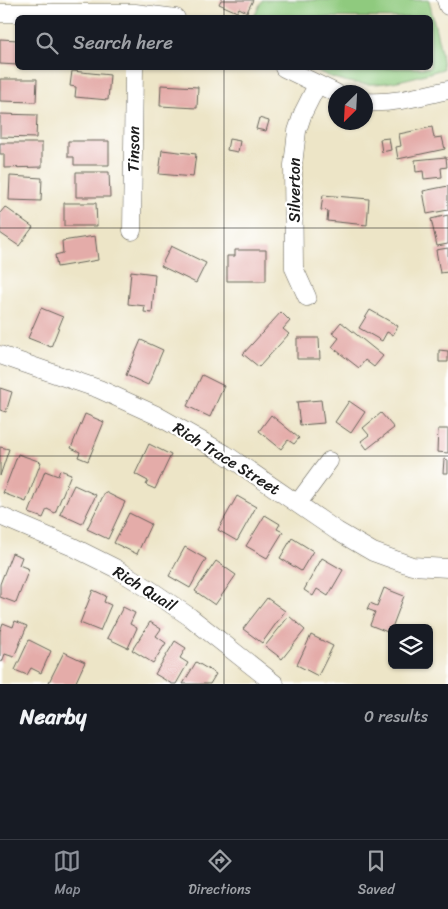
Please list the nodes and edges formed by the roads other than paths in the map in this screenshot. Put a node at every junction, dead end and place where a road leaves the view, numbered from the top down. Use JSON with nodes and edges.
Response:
{"nodes":[{"id":1,"x":446,"y":0,"type":"edge"},
{"id":2,"x":448,"y":6,"type":"edge"},
{"id":3,"x":0,"y":13,"type":"edge"},
{"id":4,"x":135,"y":15,"type":"edge"},
{"id":5,"x":134,"y":70,"type":"edge"},
{"id":6,"x":288,"y":70,"type":"edge"},
{"id":7,"x":317,"y":85,"type":"junction"},
{"id":8,"x":328,"y":90,"type":"edge"},
{"id":9,"x":448,"y":90,"type":"edge"},
{"id":10,"x":373,"y":102,"type":"edge"},
{"id":11,"x":132,"y":231,"type":"dead end"},
{"id":12,"x":307,"y":297,"type":"dead end"},
{"id":13,"x":0,"y":355,"type":"edge"},
{"id":14,"x":329,"y":461,"type":"dead end"},
{"id":15,"x":298,"y":503,"type":"junction"},
{"id":16,"x":0,"y":516,"type":"edge"},
{"id":17,"x":448,"y":568,"type":"edge"},
{"id":18,"x":275,"y":684,"type":"edge"}],
"edges":[{"from":1,"to":2,"type":"street"},
{"from":3,"to":4,"type":"street"},
{"from":5,"to":11,"type":"street","name":"Tinson"},
{"from":6,"to":7,"type":"street"},
{"from":7,"to":8,"type":"street"},
{"from":7,"to":12,"type":"street","name":"Silverton"},
{"from":9,"to":10,"type":"street"},
{"from":13,"to":15,"type":"street","name":"Rich Trace Street"},
{"from":14,"to":15,"type":"street"},
{"from":15,"to":17,"type":"street","name":"Rich Trace Street"},
{"from":16,"to":18,"type":"street","name":"Rich Quail"}]}
